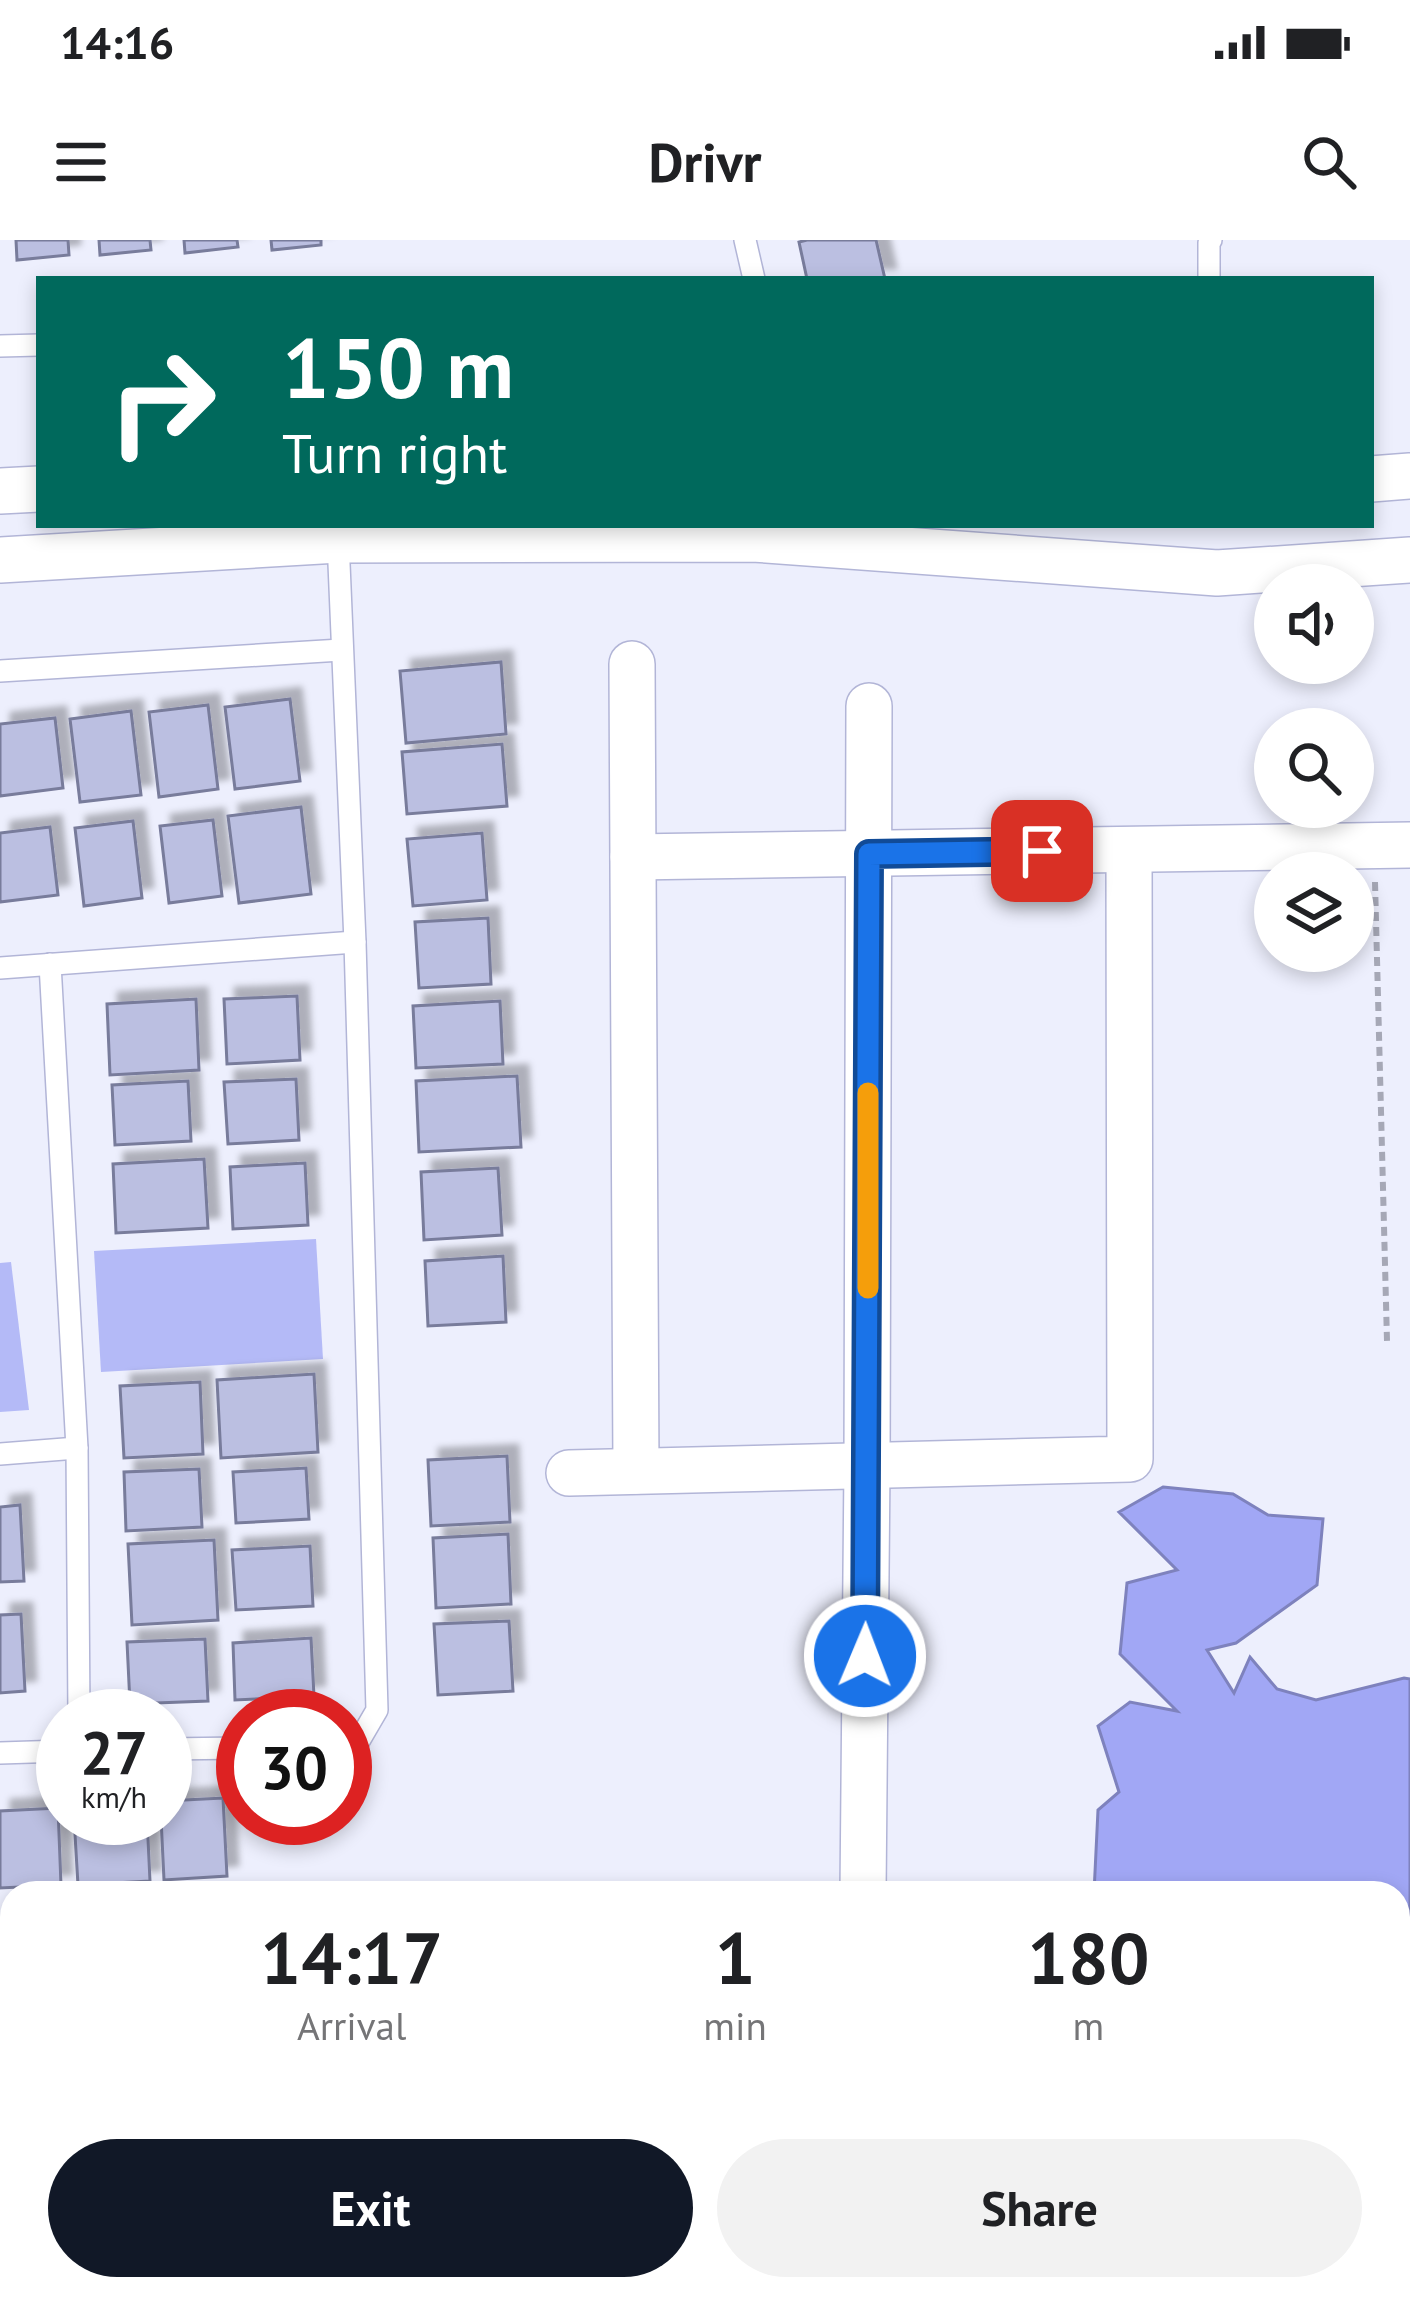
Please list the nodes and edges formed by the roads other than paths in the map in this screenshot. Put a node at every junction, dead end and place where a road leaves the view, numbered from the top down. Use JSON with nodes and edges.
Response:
{"nodes":[{"id":1,"x":745,"y":240,"type":"edge"},
{"id":2,"x":1211,"y":240,"type":"edge"},
{"id":3,"x":753,"y":276,"type":"edge"},
{"id":4,"x":1209,"y":276,"type":"edge"},
{"id":5,"x":36,"y":345,"type":"edge"},
{"id":6,"x":0,"y":346,"type":"edge"},
{"id":7,"x":1410,"y":476,"type":"edge"},
{"id":8,"x":1374,"y":479,"type":"edge"},
{"id":9,"x":36,"y":489,"type":"edge"},
{"id":10,"x":0,"y":491,"type":"edge"},
{"id":11,"x":754,"y":532,"type":"edge"},
{"id":12,"x":338,"y":540,"type":"junction"},
{"id":13,"x":1347,"y":545,"type":"edge"},
{"id":14,"x":0,"y":560,"type":"edge"},
{"id":15,"x":1410,"y":560,"type":"edge"},
{"id":16,"x":341,"y":650,"type":"junction"},
{"id":17,"x":632,"y":664,"type":"dead end"},
{"id":18,"x":0,"y":671,"type":"edge"},
{"id":19,"x":869,"y":706,"type":"dead end"},
{"id":20,"x":1392,"y":845,"type":"edge"},
{"id":21,"x":1129,"y":850,"type":"junction"},
{"id":22,"x":869,"y":854,"type":"junction"},
{"id":23,"x":633,"y":857,"type":"junction"},
{"id":24,"x":355,"y":942,"type":"junction"},
{"id":25,"x":50,"y":964,"type":"junction"},
{"id":26,"x":0,"y":968,"type":"edge"},
{"id":27,"x":77,"y":1448,"type":"junction"},
{"id":28,"x":0,"y":1454,"type":"edge"},
{"id":29,"x":867,"y":1466,"type":"junction"},
{"id":30,"x":636,"y":1471,"type":"junction"},
{"id":31,"x":569,"y":1473,"type":"dead end"},
{"id":32,"x":79,"y":1689,"type":"edge"},
{"id":33,"x":372,"y":1718,"type":"edge"},
{"id":34,"x":36,"y":1751,"type":"edge"},
{"id":35,"x":0,"y":1753,"type":"edge"},
{"id":36,"x":862,"y":1881,"type":"edge"}],
"edges":[{"from":1,"to":3,"type":"lane"},
{"from":2,"to":4,"type":"lane"},
{"from":5,"to":6,"type":"lane"},
{"from":7,"to":8,"type":"street"},
{"from":9,"to":10,"type":"street"},
{"from":11,"to":12,"type":"street"},
{"from":11,"to":13,"type":"street"},
{"from":12,"to":14,"type":"street"},
{"from":12,"to":16,"type":"lane"},
{"from":13,"to":15,"type":"street"},
{"from":16,"to":18,"type":"lane"},
{"from":16,"to":24,"type":"lane"},
{"from":17,"to":23,"type":"street"},
{"from":19,"to":22,"type":"street"},
{"from":20,"to":21,"type":"street"},
{"from":21,"to":22,"type":"street"},
{"from":21,"to":29,"type":"street"},
{"from":22,"to":23,"type":"street"},
{"from":22,"to":29,"type":"street"},
{"from":23,"to":30,"type":"street"},
{"from":24,"to":25,"type":"lane"},
{"from":24,"to":33,"type":"lane"},
{"from":25,"to":26,"type":"lane"},
{"from":25,"to":27,"type":"lane"},
{"from":27,"to":28,"type":"lane"},
{"from":27,"to":32,"type":"lane"},
{"from":29,"to":30,"type":"street"},
{"from":29,"to":36,"type":"street"},
{"from":30,"to":31,"type":"street"},
{"from":34,"to":35,"type":"lane"}]}
